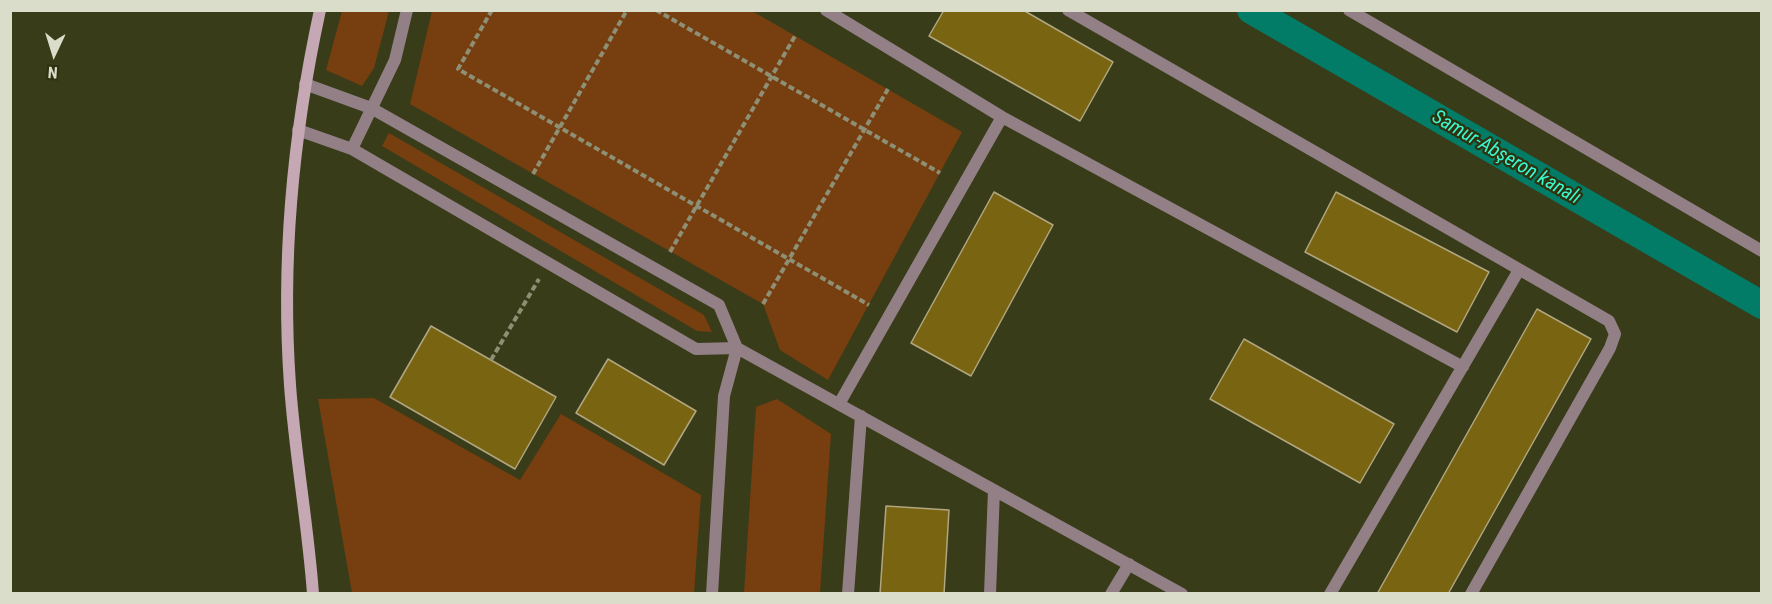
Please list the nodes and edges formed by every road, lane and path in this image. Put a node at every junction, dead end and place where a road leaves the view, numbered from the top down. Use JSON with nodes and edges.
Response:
{"nodes":[{"id":1,"x":320,"y":10,"type":"edge"},
{"id":2,"x":407,"y":10,"type":"edge"},
{"id":3,"x":492,"y":10,"type":"edge"},
{"id":4,"x":627,"y":10,"type":"edge"},
{"id":5,"x":656,"y":10,"type":"edge"},
{"id":6,"x":826,"y":10,"type":"edge"},
{"id":7,"x":1068,"y":10,"type":"edge"},
{"id":8,"x":1349,"y":10,"type":"edge"},
{"id":9,"x":795,"y":36,"type":"dead end"},
{"id":10,"x":771,"y":77,"type":"junction"},
{"id":11,"x":305,"y":84,"type":"junction"},
{"id":12,"x":888,"y":89,"type":"dead end"},
{"id":13,"x":371,"y":108,"type":"junction"},
{"id":14,"x":1002,"y":117,"type":"junction"},
{"id":15,"x":559,"y":127,"type":"junction"},
{"id":16,"x":298,"y":130,"type":"junction"},
{"id":17,"x":864,"y":130,"type":"junction"},
{"id":18,"x":352,"y":149,"type":"junction"},
{"id":19,"x":940,"y":173,"type":"dead end"},
{"id":20,"x":532,"y":174,"type":"dead end"},
{"id":21,"x":696,"y":206,"type":"junction"},
{"id":22,"x":1761,"y":251,"type":"edge"},
{"id":23,"x":670,"y":252,"type":"dead end"},
{"id":24,"x":789,"y":260,"type":"junction"},
{"id":25,"x":549,"y":263,"type":"junction"},
{"id":26,"x":1519,"y":270,"type":"junction"},
{"id":27,"x":763,"y":304,"type":"dead end"},
{"id":28,"x":869,"y":305,"type":"dead end"},
{"id":29,"x":737,"y":348,"type":"junction"},
{"id":30,"x":491,"y":360,"type":"dead end"},
{"id":31,"x":1462,"y":367,"type":"junction"},
{"id":32,"x":839,"y":404,"type":"junction"},
{"id":33,"x":861,"y":416,"type":"junction"},
{"id":34,"x":994,"y":490,"type":"junction"},
{"id":35,"x":1129,"y":564,"type":"junction"},
{"id":36,"x":313,"y":594,"type":"edge"},
{"id":37,"x":712,"y":594,"type":"edge"},
{"id":38,"x":849,"y":594,"type":"edge"},
{"id":39,"x":990,"y":594,"type":"edge"},
{"id":40,"x":1112,"y":594,"type":"edge"},
{"id":41,"x":1182,"y":594,"type":"edge"},
{"id":42,"x":1330,"y":594,"type":"edge"},
{"id":43,"x":1472,"y":594,"type":"edge"}],
"edges":[{"from":1,"to":11,"type":"street"},
{"from":2,"to":13,"type":"lane"},
{"from":3,"to":15,"type":"path"},
{"from":4,"to":15,"type":"path"},
{"from":5,"to":10,"type":"path"},
{"from":6,"to":14,"type":"lane"},
{"from":7,"to":26,"type":"lane"},
{"from":8,"to":22,"type":"lane"},
{"from":9,"to":10,"type":"path"},
{"from":10,"to":17,"type":"path"},
{"from":10,"to":21,"type":"path"},
{"from":11,"to":13,"type":"lane"},
{"from":11,"to":16,"type":"street"},
{"from":12,"to":17,"type":"path"},
{"from":13,"to":18,"type":"lane"},
{"from":13,"to":29,"type":"lane"},
{"from":14,"to":31,"type":"lane"},
{"from":14,"to":32,"type":"lane"},
{"from":15,"to":20,"type":"path"},
{"from":15,"to":21,"type":"path"},
{"from":16,"to":18,"type":"lane"},
{"from":16,"to":36,"type":"street"},
{"from":17,"to":19,"type":"path"},
{"from":17,"to":24,"type":"path"},
{"from":18,"to":25,"type":"lane"},
{"from":21,"to":23,"type":"path"},
{"from":21,"to":24,"type":"path"},
{"from":24,"to":27,"type":"path"},
{"from":24,"to":28,"type":"path"},
{"from":25,"to":29,"type":"lane"},
{"from":25,"to":30,"type":"path"},
{"from":26,"to":31,"type":"lane"},
{"from":26,"to":43,"type":"lane"},
{"from":29,"to":32,"type":"lane"},
{"from":29,"to":37,"type":"lane"},
{"from":31,"to":42,"type":"lane"},
{"from":32,"to":33,"type":"lane"},
{"from":33,"to":34,"type":"lane"},
{"from":33,"to":38,"type":"lane"},
{"from":34,"to":35,"type":"lane"},
{"from":34,"to":39,"type":"lane"},
{"from":35,"to":40,"type":"lane"},
{"from":35,"to":41,"type":"lane"}]}
